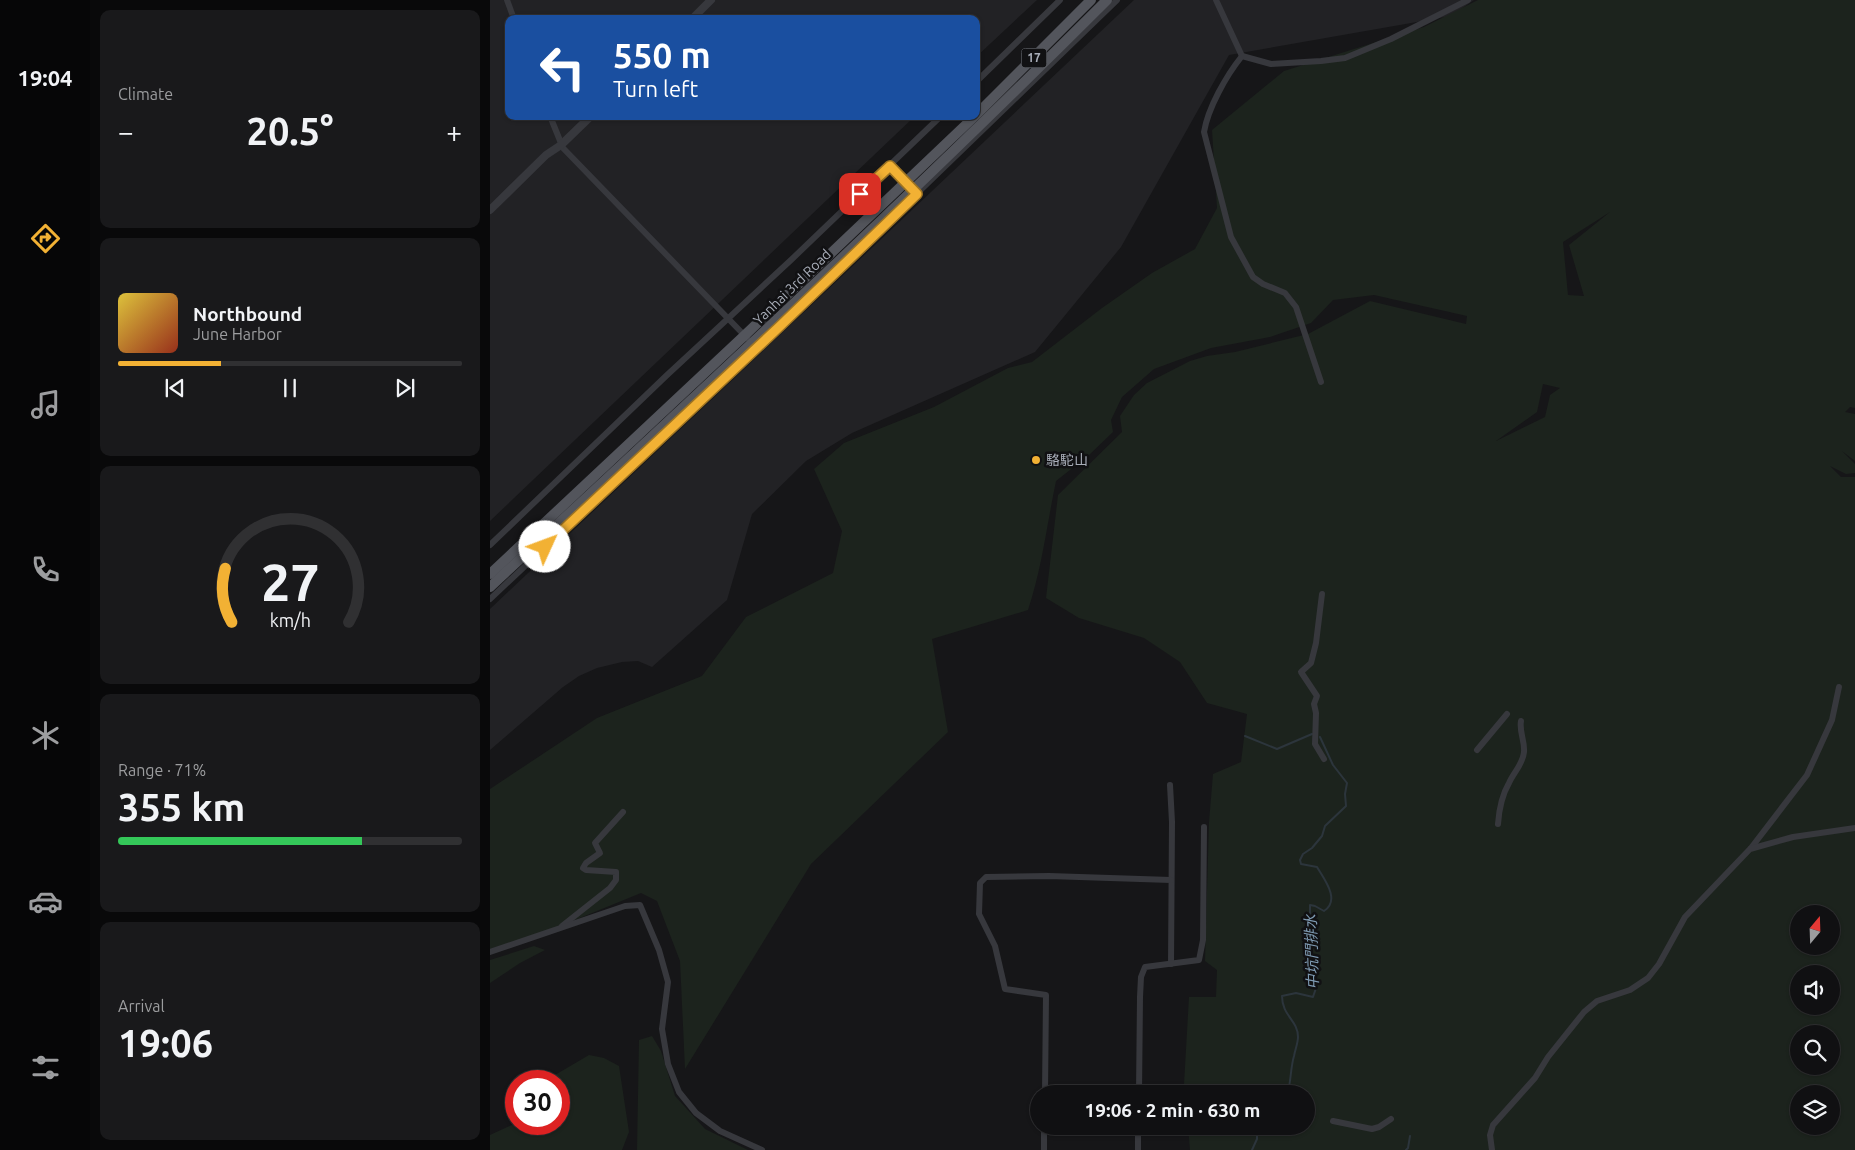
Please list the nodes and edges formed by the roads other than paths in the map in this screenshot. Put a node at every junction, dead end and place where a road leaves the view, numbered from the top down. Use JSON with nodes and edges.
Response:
{"nodes":[{"id":1,"x":507,"y":0,"type":"edge"},
{"id":2,"x":711,"y":0,"type":"edge"},
{"id":3,"x":1060,"y":0,"type":"edge"},
{"id":4,"x":1091,"y":0,"type":"edge"},
{"id":5,"x":1107,"y":0,"type":"edge"},
{"id":6,"x":1117,"y":0,"type":"edge"},
{"id":7,"x":1216,"y":0,"type":"edge"},
{"id":8,"x":1468,"y":0,"type":"edge"},
{"id":9,"x":513,"y":15,"type":"edge"},
{"id":10,"x":696,"y":15,"type":"edge"},
{"id":11,"x":1242,"y":56,"type":"junction"},
{"id":12,"x":980,"y":78,"type":"edge"},
{"id":13,"x":980,"y":111,"type":"edge"},
{"id":14,"x":552,"y":120,"type":"edge"},
{"id":15,"x":586,"y":120,"type":"edge"},
{"id":16,"x":937,"y":120,"type":"edge"},
{"id":17,"x":972,"y":120,"type":"edge"},
{"id":18,"x":561,"y":145,"type":"junction"},
{"id":19,"x":890,"y":166,"type":"junction"},
{"id":20,"x":912,"y":188,"type":"junction"},
{"id":21,"x":490,"y":210,"type":"edge"},
{"id":22,"x":846,"y":251,"type":"junction"},
{"id":23,"x":728,"y":320,"type":"junction"},
{"id":24,"x":751,"y":342,"type":"junction"},
{"id":25,"x":717,"y":375,"type":"junction"},
{"id":26,"x":1321,"y":382,"type":"dead end"},
{"id":27,"x":656,"y":431,"type":"junction"},
{"id":28,"x":605,"y":479,"type":"junction"},
{"id":29,"x":564,"y":517,"type":"junction"},
{"id":30,"x":490,"y":545,"type":"edge"},
{"id":31,"x":520,"y":559,"type":"junction"},
{"id":32,"x":490,"y":574,"type":"edge"},
{"id":33,"x":490,"y":587,"type":"edge"},
{"id":34,"x":1322,"y":594,"type":"dead end"},
{"id":35,"x":490,"y":599,"type":"edge"},
{"id":36,"x":1839,"y":687,"type":"dead end"},
{"id":37,"x":1507,"y":714,"type":"dead end"},
{"id":38,"x":1521,"y":721,"type":"dead end"},
{"id":39,"x":1478,"y":750,"type":"dead end"},
{"id":40,"x":1324,"y":759,"type":"dead end"},
{"id":41,"x":1170,"y":785,"type":"dead end"},
{"id":42,"x":623,"y":812,"type":"dead end"},
{"id":43,"x":1498,"y":824,"type":"dead end"},
{"id":44,"x":1204,"y":827,"type":"dead end"},
{"id":45,"x":1855,"y":828,"type":"edge"},
{"id":46,"x":1750,"y":849,"type":"junction"},
{"id":47,"x":1171,"y":880,"type":"junction"},
{"id":48,"x":557,"y":930,"type":"junction"},
{"id":49,"x":490,"y":952,"type":"edge"},
{"id":50,"x":1172,"y":964,"type":"junction"},
{"id":51,"x":1045,"y":1085,"type":"edge"},
{"id":52,"x":1139,"y":1085,"type":"edge"},
{"id":53,"x":1392,"y":1119,"type":"dead end"},
{"id":54,"x":1333,"y":1121,"type":"dead end"},
{"id":55,"x":1044,"y":1135,"type":"edge"},
{"id":56,"x":1138,"y":1135,"type":"edge"},
{"id":57,"x":762,"y":1150,"type":"edge"},
{"id":58,"x":1044,"y":1150,"type":"edge"},
{"id":59,"x":1138,"y":1150,"type":"edge"},
{"id":60,"x":1492,"y":1150,"type":"edge"}],
"edges":[{"from":1,"to":9,"type":"street"},
{"from":2,"to":10,"type":"street"},
{"from":3,"to":12,"type":"street"},
{"from":4,"to":13,"type":"main road","name":"Yanhai 3rd Road","number":"17"},
{"from":5,"to":20,"type":"main road","name":"Yanhai 3rd Road","number":"17"},
{"from":6,"to":20,"type":"street","name":"Yanhai 3rd Road"},
{"from":7,"to":11,"type":"street"},
{"from":8,"to":11,"type":"street"},
{"from":11,"to":26,"type":"street"},
{"from":14,"to":18,"type":"street"},
{"from":15,"to":18,"type":"street"},
{"from":16,"to":19,"type":"street","name":"Yanhai 3rd Road"},
{"from":17,"to":20,"type":"main road","name":"Yanhai 3rd Road","number":"17"},
{"from":18,"to":21,"type":"street"},
{"from":18,"to":23,"type":"street"},
{"from":19,"to":20,"type":"street"},
{"from":19,"to":23,"type":"street","name":"Yanhai 3rd Road"},
{"from":20,"to":22,"type":"main road","name":"Yanhai 3rd Road","number":"17"},
{"from":20,"to":22,"type":"street","name":"Yanhai 3rd Road"},
{"from":22,"to":24,"type":"main road","name":"Yanhai 3rd Road","number":"17"},
{"from":22,"to":24,"type":"street","name":"Yanhai 3rd Road"},
{"from":23,"to":24,"type":"street"},
{"from":23,"to":30,"type":"street","name":"Yanhai 3rd Road"},
{"from":24,"to":25,"type":"main road","name":"Yanhai 3rd Road","number":"17"},
{"from":24,"to":25,"type":"street","name":"Yanhai 3rd Road"},
{"from":25,"to":27,"type":"main road","name":"Yanhai 3rd Road","number":"17"},
{"from":25,"to":27,"type":"street","name":"Yanhai 3rd Road"},
{"from":27,"to":28,"type":"main road","name":"Yanhai 3rd Road","number":"17"},
{"from":27,"to":28,"type":"street","name":"Yanhai 3rd Road"},
{"from":28,"to":29,"type":"main road","name":"Yanhai 3rd Road","number":"17"},
{"from":28,"to":29,"type":"street","name":"Yanhai 3rd Road"},
{"from":29,"to":31,"type":"main road","name":"Yanhai 3rd Road","number":"17"},
{"from":29,"to":31,"type":"street","name":"Yanhai 3rd Road"},
{"from":31,"to":32,"type":"main road","name":"Yanhai 3rd Road","number":"17"},
{"from":31,"to":33,"type":"main road","name":"Yanhai 3rd Road","number":"17"},
{"from":31,"to":35,"type":"street","name":"Yanhai 3rd Road"},
{"from":34,"to":40,"type":"street"},
{"from":36,"to":46,"type":"street"},
{"from":37,"to":39,"type":"street"},
{"from":38,"to":43,"type":"street"},
{"from":41,"to":47,"type":"street"},
{"from":42,"to":48,"type":"street"},
{"from":44,"to":50,"type":"street"},
{"from":45,"to":46,"type":"street"},
{"from":46,"to":60,"type":"street"},
{"from":47,"to":50,"type":"street"},
{"from":47,"to":51,"type":"street"},
{"from":48,"to":49,"type":"street"},
{"from":48,"to":57,"type":"street"},
{"from":50,"to":52,"type":"street"},
{"from":53,"to":54,"type":"street"},
{"from":55,"to":58,"type":"street"},
{"from":56,"to":59,"type":"street"}]}
